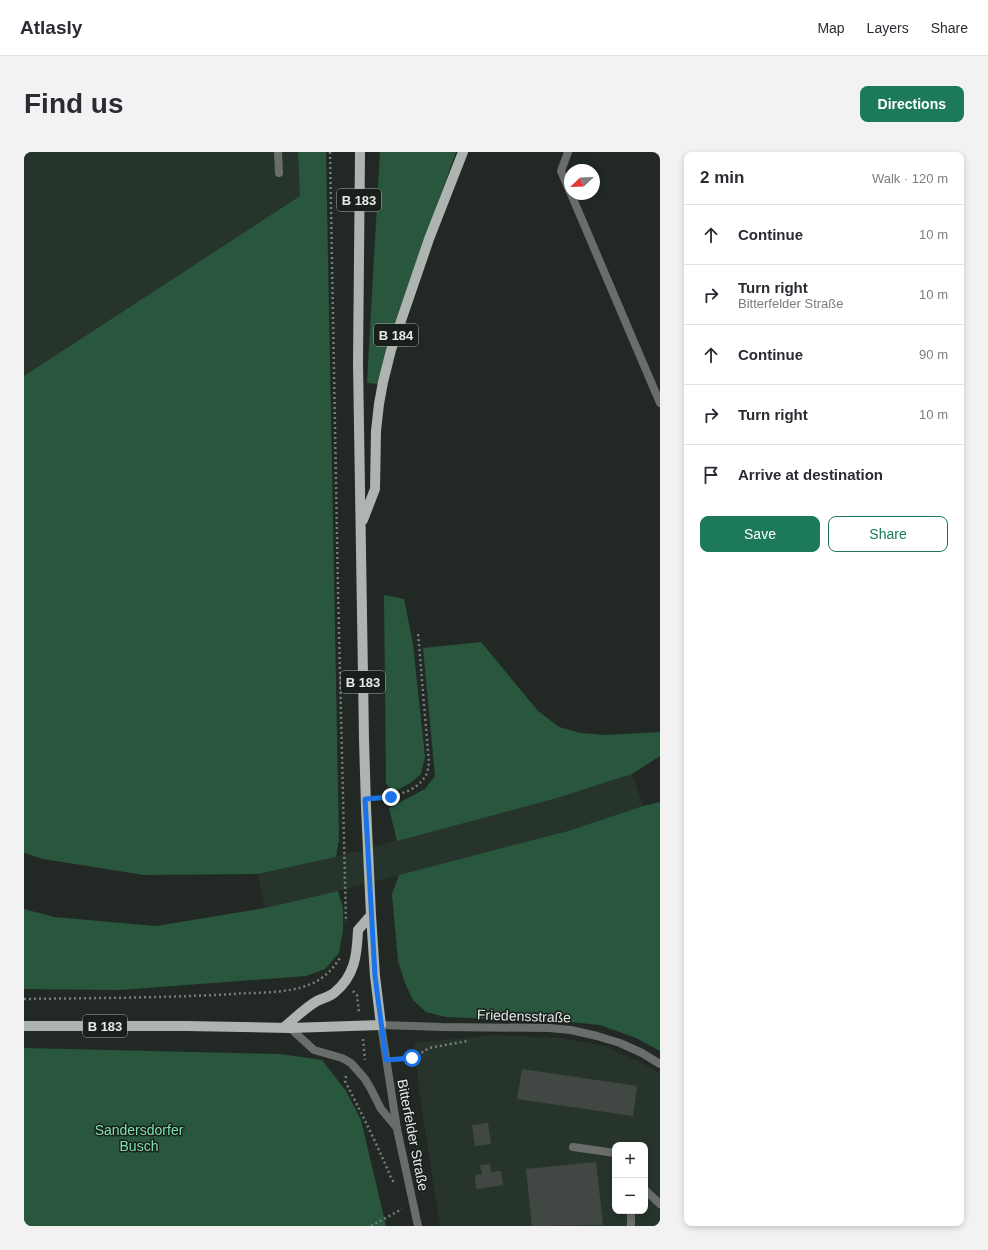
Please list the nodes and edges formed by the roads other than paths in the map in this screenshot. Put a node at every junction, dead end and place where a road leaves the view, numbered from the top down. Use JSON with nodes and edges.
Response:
{"nodes":[{"id":1,"x":278,"y":152,"type":"edge"},
{"id":2,"x":360,"y":152,"type":"edge"},
{"id":3,"x":463,"y":152,"type":"edge"},
{"id":4,"x":568,"y":152,"type":"edge"},
{"id":5,"x":279,"y":173,"type":"dead end"},
{"id":6,"x":564,"y":178,"type":"edge"},
{"id":7,"x":573,"y":200,"type":"edge"},
{"id":8,"x":660,"y":403,"type":"edge"},
{"id":9,"x":361,"y":526,"type":"junction"},
{"id":10,"x":371,"y":916,"type":"junction"},
{"id":11,"x":381,"y":1025,"type":"junction"},
{"id":12,"x":24,"y":1026,"type":"edge"},
{"id":13,"x":287,"y":1028,"type":"junction"},
{"id":14,"x":660,"y":1064,"type":"edge"},
{"id":15,"x":397,"y":1129,"type":"junction"},
{"id":16,"x":573,"y":1147,"type":"dead end"},
{"id":17,"x":612,"y":1153,"type":"edge"},
{"id":18,"x":648,"y":1193,"type":"edge"},
{"id":19,"x":660,"y":1204,"type":"edge"},
{"id":20,"x":631,"y":1214,"type":"edge"},
{"id":21,"x":418,"y":1226,"type":"edge"},
{"id":22,"x":631,"y":1226,"type":"edge"}],
"edges":[{"from":1,"to":5,"type":"street"},
{"from":2,"to":9,"type":"main road","number":"B 183"},
{"from":3,"to":9,"type":"main road","number":"B 184"},
{"from":4,"to":6,"type":"street"},
{"from":7,"to":8,"type":"street"},
{"from":9,"to":10,"type":"main road","number":"B 183"},
{"from":10,"to":11,"type":"main road","number":"B 183"},
{"from":10,"to":13,"type":"main road"},
{"from":11,"to":13,"type":"main road","number":"B 183"},
{"from":11,"to":14,"type":"street","name":"Friedensstraße"},
{"from":11,"to":15,"type":"street","name":"Bitterfelder Straße"},
{"from":12,"to":13,"type":"main road","number":"B 183"},
{"from":13,"to":15,"type":"street"},
{"from":15,"to":21,"type":"street","name":"Bitterfelder Straße"},
{"from":16,"to":17,"type":"street"},
{"from":18,"to":19,"type":"street"},
{"from":20,"to":22,"type":"street"}]}
